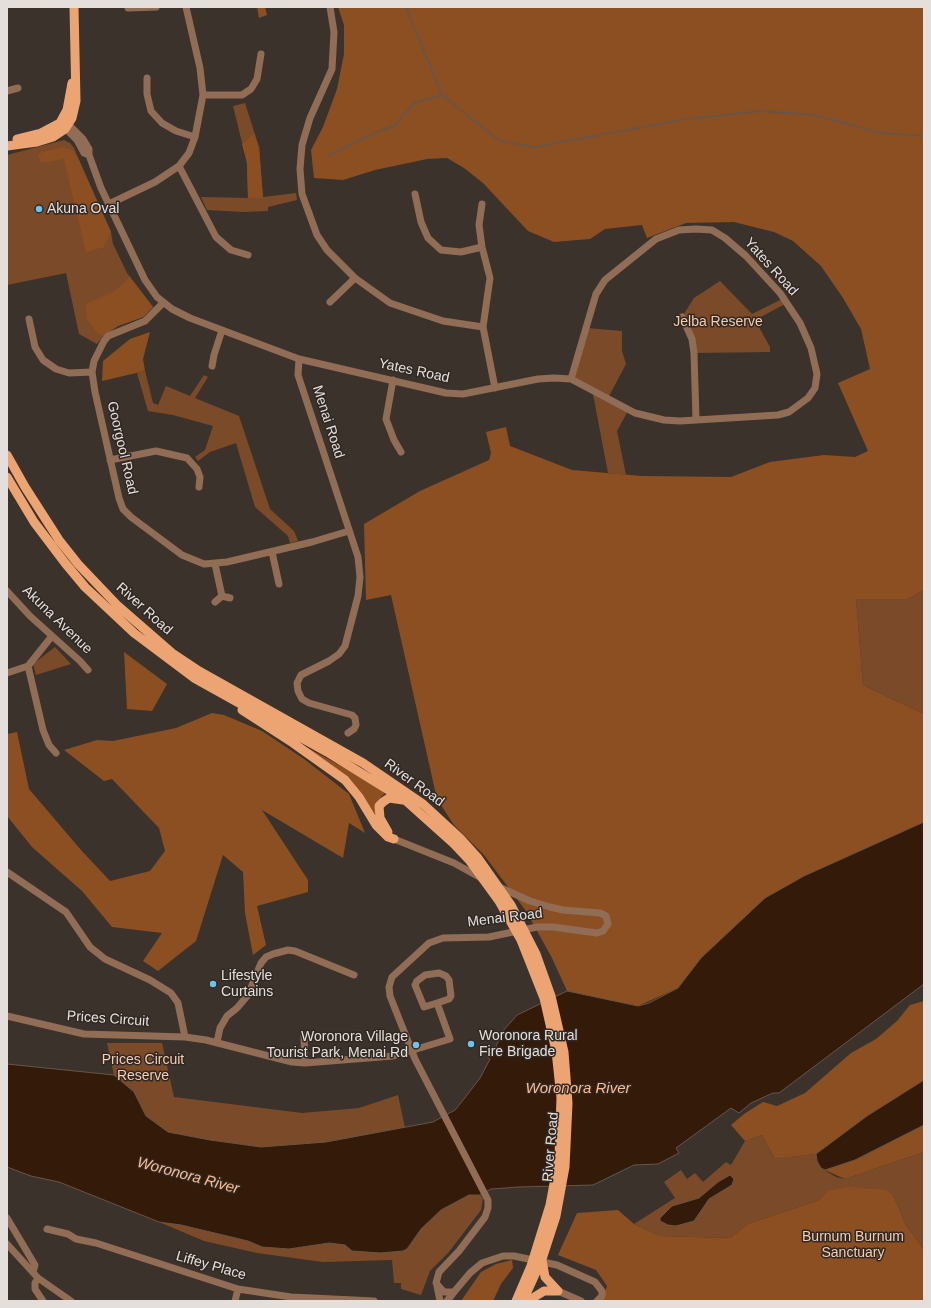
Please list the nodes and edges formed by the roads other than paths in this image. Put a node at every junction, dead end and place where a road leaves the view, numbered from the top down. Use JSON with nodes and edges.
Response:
{"nodes":[{"id":1,"x":74,"y":7,"type":"edge"},
{"id":2,"x":156,"y":7,"type":"edge"},
{"id":3,"x":186,"y":7,"type":"edge"},
{"id":4,"x":330,"y":7,"type":"edge"},
{"id":5,"x":128,"y":8,"type":"edge"},
{"id":6,"x":261,"y":54,"type":"dead end"},
{"id":7,"x":147,"y":78,"type":"dead end"},
{"id":8,"x":18,"y":88,"type":"dead end"},
{"id":9,"x":7,"y":90,"type":"edge"},
{"id":10,"x":204,"y":95,"type":"junction"},
{"id":11,"x":64,"y":124,"type":"junction"},
{"id":12,"x":195,"y":137,"type":"junction"},
{"id":13,"x":7,"y":141,"type":"edge"},
{"id":14,"x":7,"y":146,"type":"edge"},
{"id":15,"x":179,"y":166,"type":"junction"},
{"id":16,"x":415,"y":194,"type":"dead end"},
{"id":17,"x":109,"y":204,"type":"junction"},
{"id":18,"x":482,"y":204,"type":"dead end"},
{"id":19,"x":482,"y":247,"type":"junction"},
{"id":20,"x":248,"y":255,"type":"dead end"},
{"id":21,"x":356,"y":278,"type":"junction"},
{"id":22,"x":330,"y":302,"type":"dead end"},
{"id":23,"x":163,"y":303,"type":"junction"},
{"id":24,"x":682,"y":317,"type":"dead end"},
{"id":25,"x":29,"y":319,"type":"dead end"},
{"id":26,"x":484,"y":327,"type":"junction"},
{"id":27,"x":222,"y":330,"type":"junction"},
{"id":28,"x":299,"y":359,"type":"junction"},
{"id":29,"x":212,"y":366,"type":"dead end"},
{"id":30,"x":92,"y":372,"type":"junction"},
{"id":31,"x":571,"y":379,"type":"junction"},
{"id":32,"x":393,"y":380,"type":"junction"},
{"id":33,"x":495,"y":388,"type":"junction"},
{"id":34,"x":696,"y":419,"type":"junction"},
{"id":35,"x":401,"y":452,"type":"dead end"},
{"id":36,"x":8,"y":457,"type":"edge"},
{"id":37,"x":110,"y":460,"type":"junction"},
{"id":38,"x":7,"y":479,"type":"edge"},
{"id":39,"x":199,"y":487,"type":"dead end"},
{"id":40,"x":349,"y":531,"type":"junction"},
{"id":41,"x":272,"y":552,"type":"junction"},
{"id":42,"x":215,"y":564,"type":"junction"},
{"id":43,"x":279,"y":584,"type":"dead end"},
{"id":44,"x":7,"y":591,"type":"edge"},
{"id":45,"x":222,"y":596,"type":"junction"},
{"id":46,"x":230,"y":598,"type":"dead end"},
{"id":47,"x":215,"y":602,"type":"dead end"},
{"id":48,"x":52,"y":636,"type":"junction"},
{"id":49,"x":28,"y":666,"type":"junction"},
{"id":50,"x":88,"y":670,"type":"dead end"},
{"id":51,"x":7,"y":673,"type":"edge"},
{"id":52,"x":219,"y":692,"type":"junction"},
{"id":53,"x":348,"y":732,"type":"dead end"},
{"id":54,"x":56,"y":753,"type":"dead end"},
{"id":55,"x":406,"y":801,"type":"junction"},
{"id":56,"x":394,"y":839,"type":"junction"},
{"id":57,"x":457,"y":841,"type":"junction"},
{"id":58,"x":7,"y":872,"type":"edge"},
{"id":59,"x":354,"y":975,"type":"dead end"},
{"id":60,"x":437,"y":1003,"type":"junction"},
{"id":61,"x":7,"y":1016,"type":"edge"},
{"id":62,"x":304,"y":1036,"type":"dead end"},
{"id":63,"x":185,"y":1037,"type":"junction"},
{"id":64,"x":217,"y":1042,"type":"junction"},
{"id":65,"x":412,"y":1052,"type":"junction"},
{"id":66,"x":305,"y":1063,"type":"junction"},
{"id":67,"x":7,"y":1218,"type":"edge"},
{"id":68,"x":47,"y":1229,"type":"dead end"},
{"id":69,"x":7,"y":1244,"type":"edge"},
{"id":70,"x":537,"y":1272,"type":"junction"},
{"id":71,"x":36,"y":1275,"type":"junction"},
{"id":72,"x":437,"y":1286,"type":"junction"},
{"id":73,"x":238,"y":1289,"type":"junction"},
{"id":74,"x":558,"y":1291,"type":"junction"},
{"id":75,"x":444,"y":1292,"type":"junction"},
{"id":76,"x":454,"y":1292,"type":"junction"},
{"id":77,"x":43,"y":1301,"type":"edge"},
{"id":78,"x":71,"y":1301,"type":"edge"},
{"id":79,"x":235,"y":1301,"type":"edge"},
{"id":80,"x":374,"y":1301,"type":"edge"},
{"id":81,"x":441,"y":1301,"type":"edge"},
{"id":82,"x":448,"y":1301,"type":"edge"},
{"id":83,"x":516,"y":1301,"type":"edge"},
{"id":84,"x":523,"y":1301,"type":"edge"},
{"id":85,"x":528,"y":1301,"type":"edge"},
{"id":86,"x":582,"y":1301,"type":"edge"},
{"id":87,"x":597,"y":1301,"type":"edge"}],
"edges":[{"from":1,"to":11,"type":"main road"},
{"from":2,"to":5,"type":"street"},
{"from":3,"to":10,"type":"street"},
{"from":4,"to":21,"type":"street"},
{"from":6,"to":10,"type":"street"},
{"from":7,"to":12,"type":"street"},
{"from":8,"to":9,"type":"street"},
{"from":10,"to":12,"type":"street"},
{"from":11,"to":13,"type":"main road"},
{"from":11,"to":14,"type":"main road"},
{"from":11,"to":17,"type":"street"},
{"from":12,"to":15,"type":"street"},
{"from":15,"to":17,"type":"street"},
{"from":15,"to":20,"type":"street"},
{"from":16,"to":19,"type":"street"},
{"from":17,"to":23,"type":"street"},
{"from":18,"to":19,"type":"street"},
{"from":19,"to":26,"type":"street"},
{"from":21,"to":22,"type":"street"},
{"from":21,"to":26,"type":"street"},
{"from":23,"to":27,"type":"street"},
{"from":23,"to":30,"type":"street","name":"Goorgool Road"},
{"from":24,"to":34,"type":"street"},
{"from":25,"to":30,"type":"street"},
{"from":26,"to":33,"type":"street"},
{"from":27,"to":28,"type":"street"},
{"from":27,"to":29,"type":"street"},
{"from":28,"to":32,"type":"street","name":"Yates Road"},
{"from":28,"to":40,"type":"street","name":"Menai Road"},
{"from":30,"to":37,"type":"street","name":"Goorgool Road"},
{"from":31,"to":33,"type":"street","name":"Yates Road"},
{"from":31,"to":34,"type":"street","name":"Yates Road"},
{"from":31,"to":34,"type":"street","name":"Yates Road"},
{"from":32,"to":33,"type":"street","name":"Yates Road"},
{"from":32,"to":35,"type":"street"},
{"from":36,"to":57,"type":"main road","name":"River Road"},
{"from":37,"to":39,"type":"street"},
{"from":37,"to":42,"type":"street","name":"Goorgool Road"},
{"from":38,"to":52,"type":"main road","name":"River Road"},
{"from":40,"to":41,"type":"street","name":"Goorgool Road"},
{"from":40,"to":53,"type":"street","name":"Menai Road"},
{"from":41,"to":42,"type":"street","name":"Goorgool Road"},
{"from":41,"to":43,"type":"street"},
{"from":42,"to":45,"type":"street"},
{"from":44,"to":48,"type":"street","name":"Akuna Avenue"},
{"from":45,"to":46,"type":"street"},
{"from":45,"to":47,"type":"street"},
{"from":48,"to":49,"type":"street"},
{"from":48,"to":50,"type":"street","name":"Akuna Avenue"},
{"from":49,"to":51,"type":"street"},
{"from":49,"to":54,"type":"street"},
{"from":52,"to":55,"type":"main road","name":"River Road"},
{"from":52,"to":56,"type":"main road"},
{"from":55,"to":56,"type":"main road"},
{"from":55,"to":57,"type":"main road","name":"River Road"},
{"from":56,"to":65,"type":"street","name":"Menai Road"},
{"from":57,"to":70,"type":"main road","name":"River Road"},
{"from":57,"to":70,"type":"main road","name":"River Road"},
{"from":58,"to":63,"type":"street"},
{"from":59,"to":64,"type":"street"},
{"from":60,"to":60,"type":"street"},
{"from":60,"to":65,"type":"street","name":"Prices Circuit"},
{"from":61,"to":63,"type":"street","name":"Prices Circuit"},
{"from":62,"to":66,"type":"street"},
{"from":63,"to":64,"type":"street","name":"Prices Circuit"},
{"from":64,"to":66,"type":"street","name":"Prices Circuit"},
{"from":65,"to":66,"type":"street","name":"Prices Circuit"},
{"from":65,"to":72,"type":"street","name":"Menai Road"},
{"from":67,"to":71,"type":"street"},
{"from":68,"to":73,"type":"street","name":"Liffey Place"},
{"from":69,"to":71,"type":"street"},
{"from":70,"to":74,"type":"main road"},
{"from":70,"to":83,"type":"main road","name":"River Road"},
{"from":70,"to":84,"type":"main road","name":"River Road"},
{"from":71,"to":77,"type":"street"},
{"from":71,"to":78,"type":"street"},
{"from":72,"to":75,"type":"street"},
{"from":72,"to":81,"type":"street"},
{"from":73,"to":79,"type":"street"},
{"from":73,"to":80,"type":"street","name":"Liffey Place"},
{"from":74,"to":85,"type":"main road"},
{"from":74,"to":86,"type":"street"},
{"from":75,"to":76,"type":"street"},
{"from":75,"to":81,"type":"street"},
{"from":76,"to":82,"type":"street"},
{"from":76,"to":87,"type":"street"}]}
